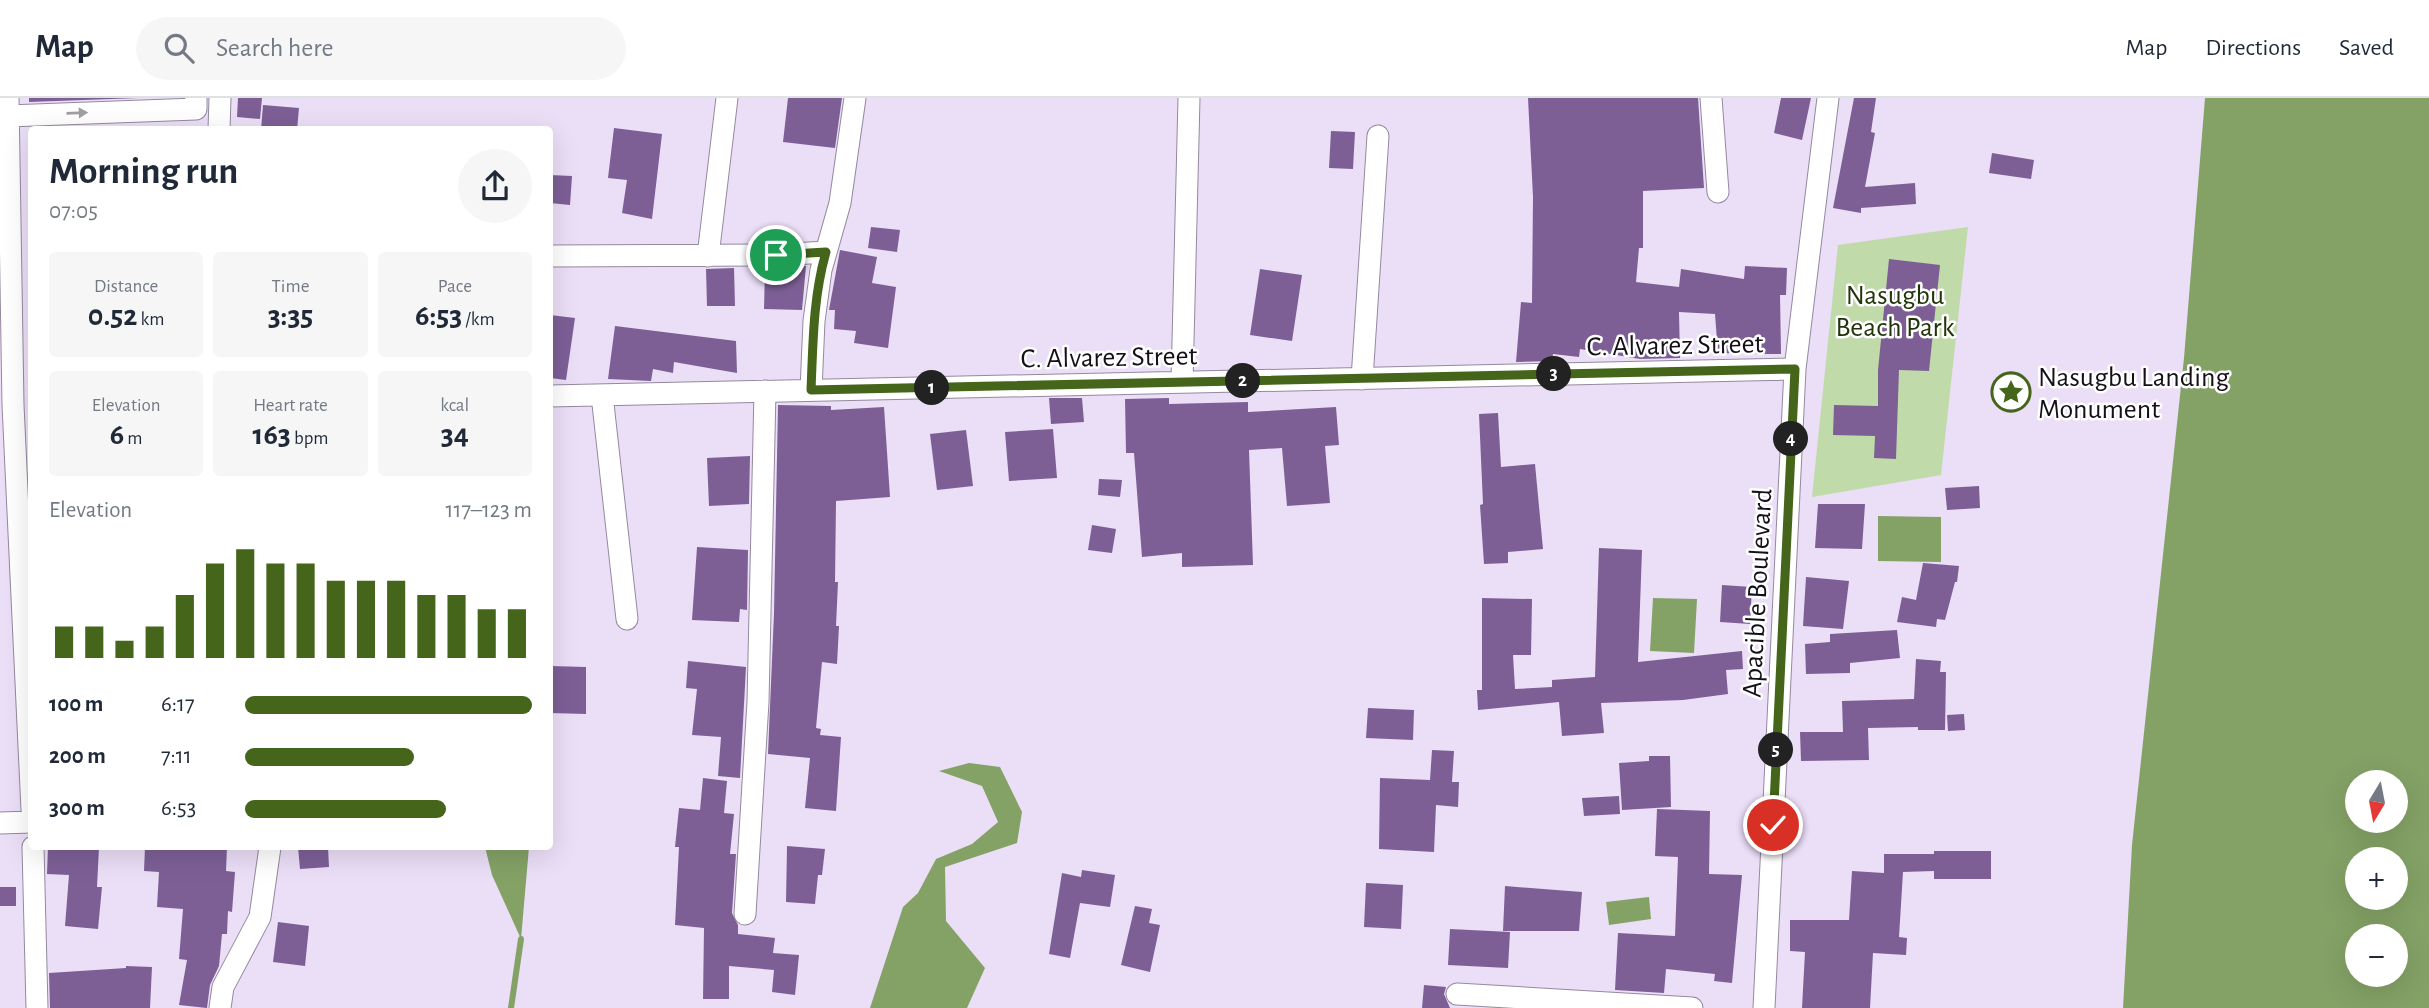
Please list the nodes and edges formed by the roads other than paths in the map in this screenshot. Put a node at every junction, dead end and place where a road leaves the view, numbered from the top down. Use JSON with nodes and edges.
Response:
{"nodes":[{"id":1,"x":195,"y":98,"type":"edge"},
{"id":2,"x":219,"y":98,"type":"edge"},
{"id":3,"x":727,"y":98,"type":"edge"},
{"id":4,"x":855,"y":98,"type":"edge"},
{"id":5,"x":1189,"y":98,"type":"edge"},
{"id":6,"x":1711,"y":98,"type":"edge"},
{"id":7,"x":1828,"y":98,"type":"edge"},
{"id":8,"x":8,"y":107,"type":"edge"},
{"id":9,"x":219,"y":126,"type":"edge"},
{"id":10,"x":1378,"y":136,"type":"dead end"},
{"id":11,"x":1718,"y":191,"type":"dead end"},
{"id":12,"x":826,"y":252,"type":"junction"},
{"id":13,"x":553,"y":256,"type":"edge"},
{"id":14,"x":708,"y":256,"type":"junction"},
{"id":15,"x":1795,"y":369,"type":"junction"},
{"id":16,"x":1362,"y":379,"type":"junction"},
{"id":17,"x":1182,"y":382,"type":"junction"},
{"id":18,"x":811,"y":390,"type":"junction"},
{"id":19,"x":765,"y":391,"type":"junction"},
{"id":20,"x":602,"y":395,"type":"junction"},
{"id":21,"x":553,"y":396,"type":"edge"},
{"id":22,"x":15,"y":405,"type":"edge"},
{"id":23,"x":627,"y":619,"type":"dead end"},
{"id":24,"x":28,"y":715,"type":"edge"},
{"id":25,"x":0,"y":822,"type":"edge"},
{"id":26,"x":28,"y":822,"type":"edge"},
{"id":27,"x":33,"y":850,"type":"edge"},
{"id":28,"x":270,"y":850,"type":"edge"},
{"id":29,"x":746,"y":914,"type":"dead end"},
{"id":30,"x":1457,"y":994,"type":"dead end"},
{"id":31,"x":37,"y":1008,"type":"edge"},
{"id":32,"x":220,"y":1008,"type":"edge"},
{"id":33,"x":1692,"y":1008,"type":"edge"},
{"id":34,"x":1764,"y":1008,"type":"edge"}],
"edges":[{"from":8,"to":1,"type":"street","one_way":true},
{"from":2,"to":9,"type":"street"},
{"from":3,"to":14,"type":"street"},
{"from":4,"to":12,"type":"street"},
{"from":5,"to":17,"type":"street"},
{"from":6,"to":11,"type":"street"},
{"from":7,"to":15,"type":"street","name":"Apacible Boulevard"},
{"from":8,"to":22,"type":"street"},
{"from":10,"to":16,"type":"street"},
{"from":12,"to":14,"type":"street"},
{"from":12,"to":18,"type":"street"},
{"from":13,"to":14,"type":"street"},
{"from":15,"to":16,"type":"street","name":"C. Alvarez Street"},
{"from":15,"to":34,"type":"street","name":"Apacible Boulevard"},
{"from":16,"to":17,"type":"street","name":"C. Alvarez Street"},
{"from":17,"to":18,"type":"street","name":"C. Alvarez Street"},
{"from":18,"to":19,"type":"street","name":"C. Alvarez Street"},
{"from":19,"to":20,"type":"street","name":"C. Alvarez Street"},
{"from":19,"to":29,"type":"street"},
{"from":20,"to":21,"type":"street","name":"C. Alvarez Street"},
{"from":20,"to":23,"type":"street"},
{"from":22,"to":24,"type":"street"},
{"from":25,"to":26,"type":"street"},
{"from":27,"to":31,"type":"street"},
{"from":28,"to":32,"type":"street"},
{"from":30,"to":33,"type":"street"}]}
